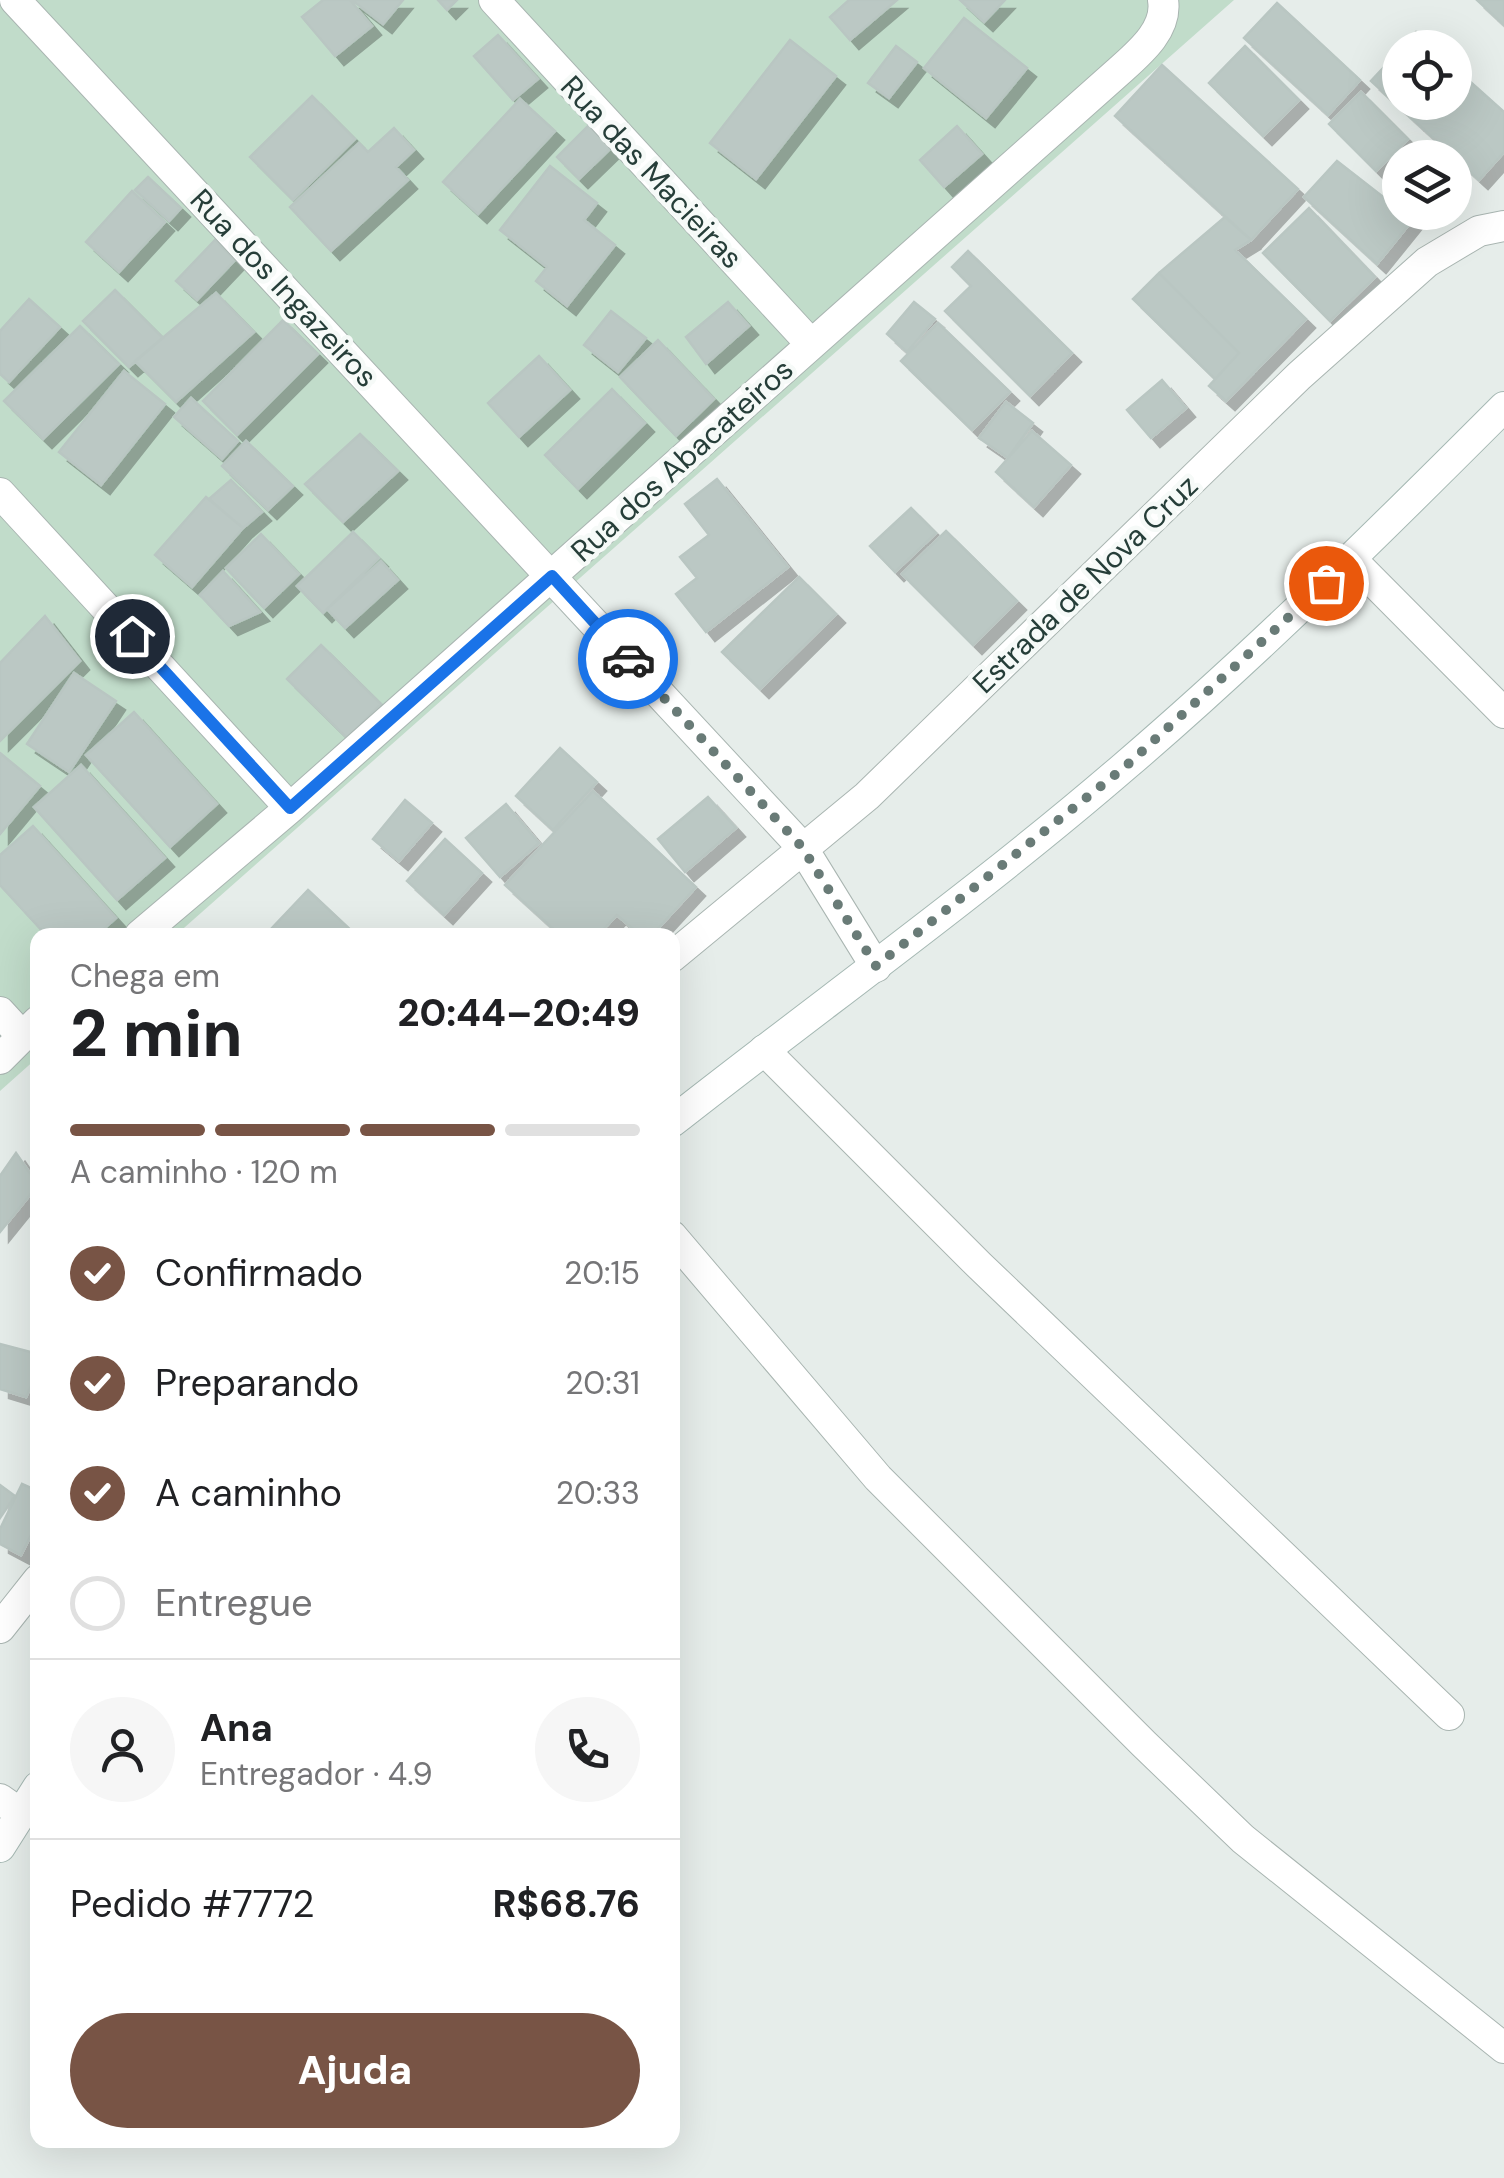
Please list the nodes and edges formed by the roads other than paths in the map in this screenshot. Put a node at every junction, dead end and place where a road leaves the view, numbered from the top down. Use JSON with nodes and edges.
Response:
{"nodes":[{"id":1,"x":16,"y":0,"type":"edge"},
{"id":2,"x":494,"y":0,"type":"edge"},
{"id":3,"x":1164,"y":6,"type":"edge"},
{"id":4,"x":1504,"y":226,"type":"edge"},
{"id":5,"x":811,"y":344,"type":"junction"},
{"id":6,"x":1504,"y":406,"type":"edge"},
{"id":7,"x":0,"y":493,"type":"edge"},
{"id":8,"x":1351,"y":559,"type":"junction"},
{"id":9,"x":552,"y":576,"type":"junction"},
{"id":10,"x":1504,"y":713,"type":"edge"},
{"id":11,"x":290,"y":808,"type":"junction"},
{"id":12,"x":802,"y":847,"type":"junction"},
{"id":13,"x":148,"y":928,"type":"edge"},
{"id":14,"x":680,"y":950,"type":"edge"},
{"id":15,"x":876,"y":966,"type":"junction"},
{"id":16,"x":0,"y":1012,"type":"edge"},
{"id":17,"x":29,"y":1028,"type":"edge"},
{"id":18,"x":764,"y":1050,"type":"junction"},
{"id":19,"x":0,"y":1059,"type":"edge"},
{"id":20,"x":680,"y":1116,"type":"edge"},
{"id":21,"x":680,"y":1245,"type":"edge"},
{"id":22,"x":30,"y":1590,"type":"edge"},
{"id":23,"x":0,"y":1628,"type":"edge"},
{"id":24,"x":1450,"y":1715,"type":"dead end"},
{"id":25,"x":10,"y":1806,"type":"edge"},
{"id":26,"x":0,"y":1847,"type":"edge"},
{"id":27,"x":1504,"y":2048,"type":"edge"}],
"edges":[{"from":1,"to":9,"type":"street","name":"Rua dos Ingazeiros"},
{"from":2,"to":5,"type":"street","name":"Rua das Macieiras"},
{"from":3,"to":5,"type":"street","name":"Rua dos Abacateiros"},
{"from":4,"to":12,"type":"street","name":"Estrada de Nova Cruz"},
{"from":5,"to":9,"type":"street","name":"Rua dos Abacateiros"},
{"from":6,"to":8,"type":"street"},
{"from":7,"to":11,"type":"street"},
{"from":8,"to":10,"type":"street"},
{"from":8,"to":15,"type":"street"},
{"from":9,"to":11,"type":"street","name":"Rua dos Abacateiros"},
{"from":9,"to":12,"type":"street","name":"Rua dos Ingazeiros"},
{"from":11,"to":13,"type":"street","name":"Rua dos Abacateiros"},
{"from":12,"to":14,"type":"street","name":"Estrada de Nova Cruz"},
{"from":12,"to":15,"type":"street","name":"Rua dos Ingazeiros"},
{"from":15,"to":18,"type":"street"},
{"from":16,"to":17,"type":"street"},
{"from":17,"to":19,"type":"street"},
{"from":18,"to":20,"type":"street"},
{"from":18,"to":24,"type":"street"},
{"from":21,"to":27,"type":"street"},
{"from":22,"to":23,"type":"street"},
{"from":25,"to":26,"type":"street"}]}
